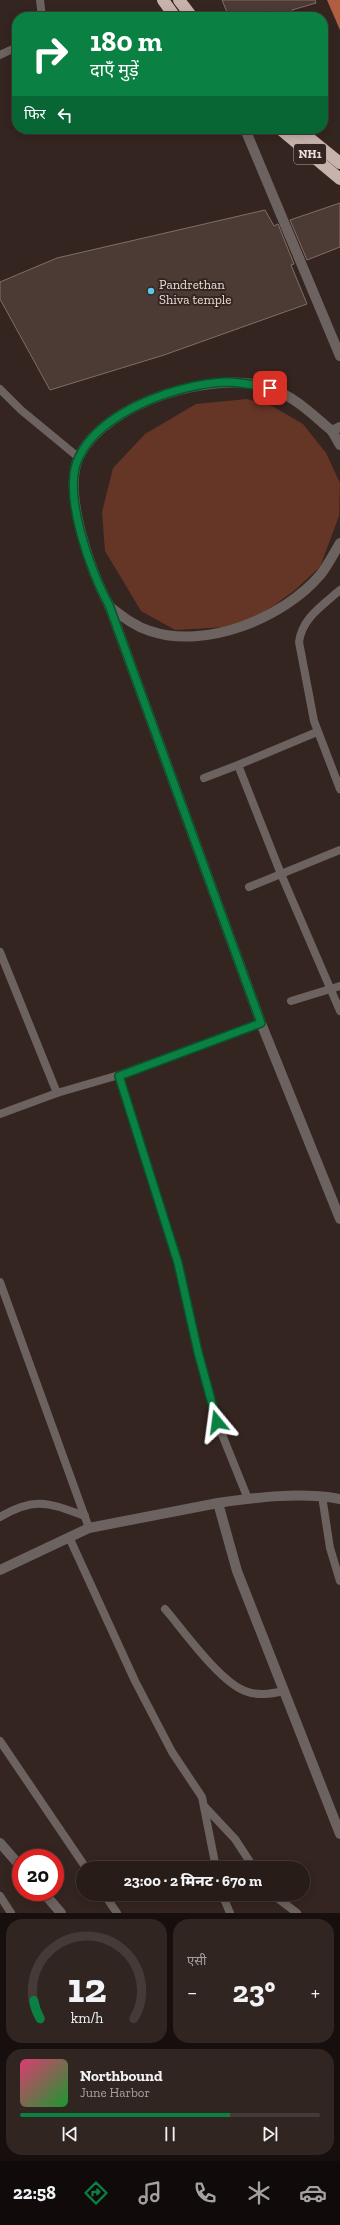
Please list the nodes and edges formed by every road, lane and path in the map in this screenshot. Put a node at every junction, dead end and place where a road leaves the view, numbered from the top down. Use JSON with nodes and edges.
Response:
{"nodes":[{"id":1,"x":40,"y":0,"type":"edge"},
{"id":2,"x":163,"y":0,"type":"edge"},
{"id":3,"x":179,"y":0,"type":"edge"},
{"id":4,"x":41,"y":12,"type":"edge"},
{"id":5,"x":171,"y":12,"type":"edge"},
{"id":6,"x":188,"y":12,"type":"edge"},
{"id":7,"x":12,"y":49,"type":"edge"},
{"id":8,"x":0,"y":55,"type":"edge"},
{"id":9,"x":247,"y":134,"type":"edge"},
{"id":10,"x":286,"y":134,"type":"edge"},
{"id":11,"x":304,"y":134,"type":"edge"},
{"id":12,"x":340,"y":164,"type":"edge"},
{"id":13,"x":340,"y":179,"type":"edge"},
{"id":14,"x":340,"y":356,"type":"edge"},
{"id":15,"x":0,"y":389,"type":"edge"},
{"id":16,"x":336,"y":429,"type":"edge"},
{"id":17,"x":340,"y":445,"type":"edge"},
{"id":18,"x":78,"y":457,"type":"junction"},
{"id":19,"x":340,"y":543,"type":"edge"},
{"id":20,"x":340,"y":590,"type":"edge"},
{"id":21,"x":109,"y":605,"type":"junction"},
{"id":22,"x":317,"y":732,"type":"junction"},
{"id":23,"x":238,"y":765,"type":"junction"},
{"id":24,"x":204,"y":778,"type":"dead end"},
{"id":25,"x":340,"y":790,"type":"edge"},
{"id":26,"x":340,"y":850,"type":"edge"},
{"id":27,"x":281,"y":874,"type":"junction"},
{"id":28,"x":249,"y":887,"type":"dead end"},
{"id":29,"x":0,"y":952,"type":"edge"},
{"id":30,"x":340,"y":986,"type":"edge"},
{"id":31,"x":331,"y":989,"type":"junction"},
{"id":32,"x":291,"y":1001,"type":"dead end"},
{"id":33,"x":340,"y":1011,"type":"edge"},
{"id":34,"x":261,"y":1023,"type":"junction"},
{"id":35,"x":119,"y":1076,"type":"junction"},
{"id":36,"x":57,"y":1093,"type":"junction"},
{"id":37,"x":0,"y":1114,"type":"edge"},
{"id":38,"x":340,"y":1219,"type":"edge"},
{"id":39,"x":0,"y":1282,"type":"edge"},
{"id":40,"x":322,"y":1496,"type":"junction"},
{"id":41,"x":248,"y":1499,"type":"junction"},
{"id":42,"x":340,"y":1500,"type":"edge"},
{"id":43,"x":218,"y":1503,"type":"junction"},
{"id":44,"x":84,"y":1516,"type":"junction"},
{"id":45,"x":0,"y":1517,"type":"edge"},
{"id":46,"x":89,"y":1528,"type":"junction"},
{"id":47,"x":69,"y":1537,"type":"junction"},
{"id":48,"x":0,"y":1570,"type":"edge"},
{"id":49,"x":340,"y":1581,"type":"edge"},
{"id":50,"x":165,"y":1609,"type":"dead end"},
{"id":51,"x":284,"y":1691,"type":"junction"},
{"id":52,"x":0,"y":1741,"type":"edge"},
{"id":53,"x":205,"y":1807,"type":"junction"},
{"id":54,"x":340,"y":1834,"type":"edge"},
{"id":55,"x":0,"y":1843,"type":"edge"},
{"id":56,"x":12,"y":1857,"type":"edge"},
{"id":57,"x":81,"y":1861,"type":"edge"},
{"id":58,"x":215,"y":1861,"type":"edge"},
{"id":59,"x":249,"y":1861,"type":"edge"},
{"id":60,"x":0,"y":1896,"type":"edge"},
{"id":61,"x":51,"y":1901,"type":"edge"},
{"id":62,"x":109,"y":1901,"type":"edge"},
{"id":63,"x":225,"y":1901,"type":"edge"},
{"id":64,"x":281,"y":1901,"type":"edge"},
{"id":65,"x":11,"y":1913,"type":"edge"},
{"id":66,"x":61,"y":1913,"type":"edge"},
{"id":67,"x":117,"y":1913,"type":"edge"},
{"id":68,"x":230,"y":1913,"type":"edge"},
{"id":69,"x":297,"y":1913,"type":"edge"}],
"edges":[{"from":1,"to":4,"type":"lane"},
{"from":2,"to":5,"type":"highway"},
{"from":3,"to":6,"type":"highway"},
{"from":7,"to":8,"type":"lane"},
{"from":9,"to":14,"type":"street"},
{"from":10,"to":13,"type":"highway","number":"NH1"},
{"from":11,"to":12,"type":"highway","number":"NH1"},
{"from":15,"to":18,"type":"lane"},
{"from":16,"to":17,"type":"street"},
{"from":16,"to":18,"type":"street"},
{"from":18,"to":21,"type":"street"},
{"from":19,"to":21,"type":"street"},
{"from":20,"to":22,"type":"lane"},
{"from":21,"to":34,"type":"street"},
{"from":22,"to":23,"type":"lane"},
{"from":22,"to":25,"type":"lane"},
{"from":23,"to":24,"type":"lane"},
{"from":23,"to":27,"type":"lane"},
{"from":26,"to":27,"type":"lane"},
{"from":27,"to":28,"type":"lane"},
{"from":27,"to":31,"type":"lane"},
{"from":29,"to":36,"type":"lane"},
{"from":30,"to":31,"type":"lane"},
{"from":31,"to":32,"type":"lane"},
{"from":31,"to":33,"type":"lane"},
{"from":34,"to":35,"type":"lane"},
{"from":34,"to":38,"type":"street"},
{"from":35,"to":36,"type":"lane"},
{"from":35,"to":41,"type":"lane"},
{"from":36,"to":37,"type":"lane"},
{"from":39,"to":44,"type":"lane"},
{"from":40,"to":41,"type":"street"},
{"from":40,"to":42,"type":"street"},
{"from":40,"to":49,"type":"lane"},
{"from":41,"to":43,"type":"street"},
{"from":43,"to":46,"type":"street"},
{"from":43,"to":51,"type":"street"},
{"from":44,"to":45,"type":"lane"},
{"from":44,"to":46,"type":"lane"},
{"from":46,"to":47,"type":"street"},
{"from":47,"to":48,"type":"street"},
{"from":47,"to":53,"type":"lane"},
{"from":50,"to":51,"type":"lane"},
{"from":51,"to":54,"type":"street"},
{"from":52,"to":57,"type":"lane"},
{"from":53,"to":58,"type":"lane"},
{"from":53,"to":59,"type":"lane"},
{"from":55,"to":56,"type":"street"},
{"from":60,"to":65,"type":"lane"},
{"from":61,"to":66,"type":"street"},
{"from":62,"to":67,"type":"lane"},
{"from":63,"to":68,"type":"lane"},
{"from":64,"to":69,"type":"lane"}]}
